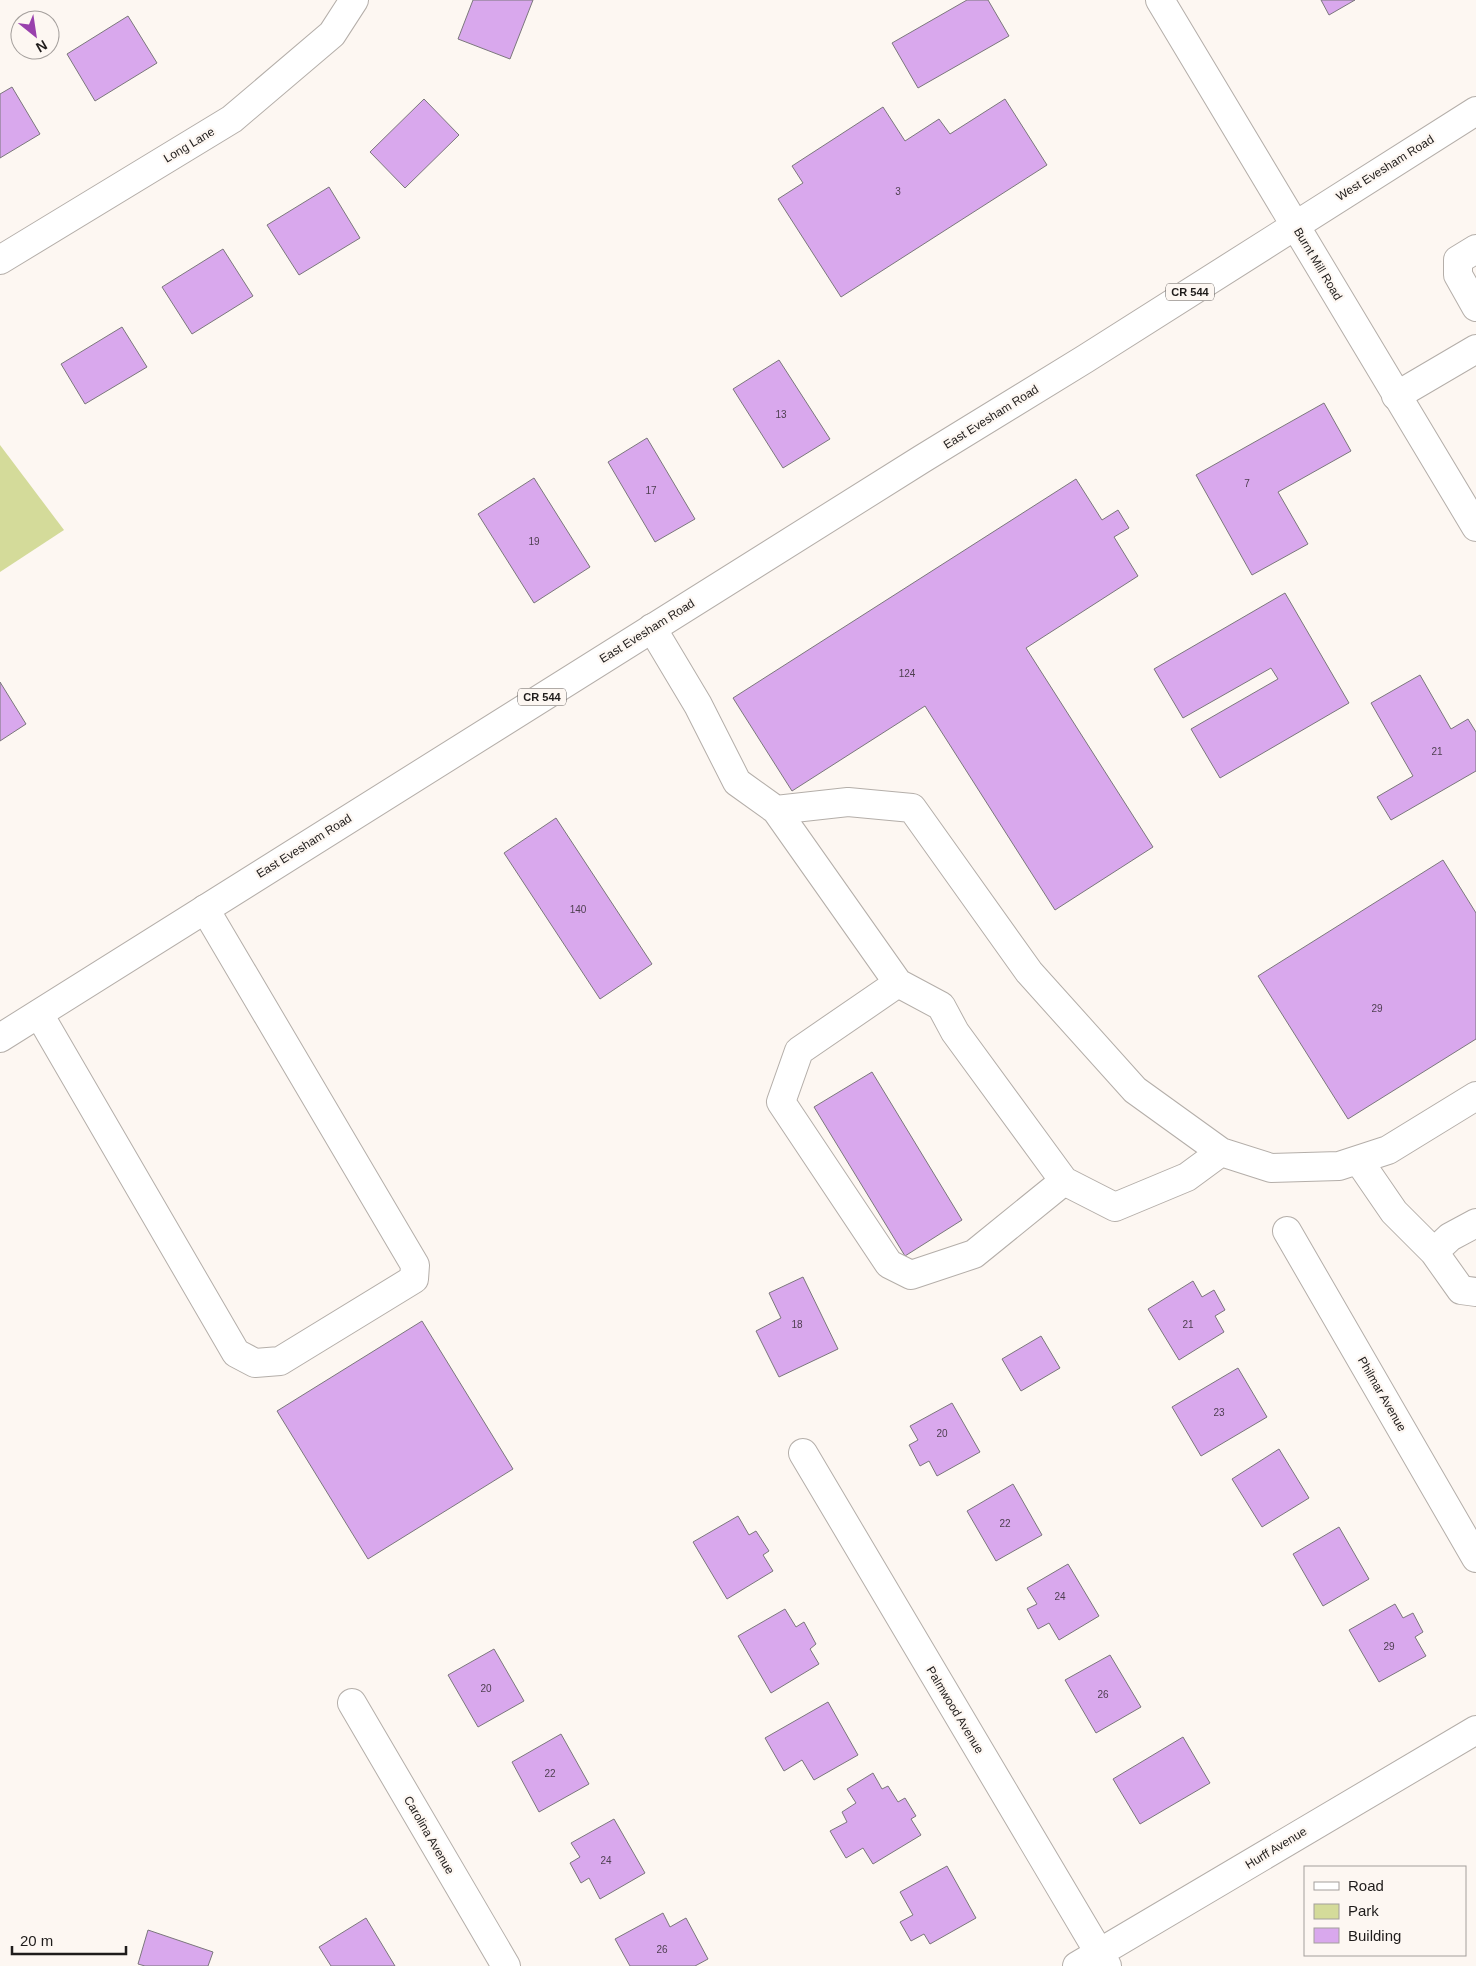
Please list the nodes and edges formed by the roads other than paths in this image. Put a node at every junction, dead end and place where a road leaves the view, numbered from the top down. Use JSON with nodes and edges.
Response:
{"nodes":[{"id":1,"x":354,"y":0,"type":"edge"},
{"id":2,"x":1160,"y":0,"type":"edge"},
{"id":3,"x":1476,"y":111,"type":"edge"},
{"id":4,"x":1295,"y":225,"type":"junction"},
{"id":5,"x":1476,"y":249,"type":"edge"},
{"id":6,"x":0,"y":260,"type":"edge"},
{"id":7,"x":1476,"y":307,"type":"edge"},
{"id":8,"x":1476,"y":350,"type":"edge"},
{"id":9,"x":1396,"y":396,"type":"junction"},
{"id":10,"x":1476,"y":527,"type":"edge"},
{"id":11,"x":652,"y":628,"type":"junction"},
{"id":12,"x":776,"y":810,"type":"junction"},
{"id":13,"x":205,"y":909,"type":"junction"},
{"id":14,"x":898,"y":983,"type":"junction"},
{"id":15,"x":39,"y":1014,"type":"junction"},
{"id":16,"x":0,"y":1038,"type":"edge"},
{"id":17,"x":1476,"y":1096,"type":"edge"},
{"id":18,"x":1221,"y":1152,"type":"junction"},
{"id":19,"x":1359,"y":1161,"type":"junction"},
{"id":20,"x":1064,"y":1181,"type":"junction"},
{"id":21,"x":1476,"y":1223,"type":"edge"},
{"id":22,"x":1287,"y":1231,"type":"dead end"},
{"id":23,"x":1442,"y":1244,"type":"junction"},
{"id":24,"x":1476,"y":1292,"type":"edge"},
{"id":25,"x":803,"y":1453,"type":"dead end"},
{"id":26,"x":1476,"y":1558,"type":"edge"},
{"id":27,"x":352,"y":1703,"type":"dead end"},
{"id":28,"x":1476,"y":1730,"type":"edge"},
{"id":29,"x":1094,"y":1962,"type":"edge"},
{"id":30,"x":506,"y":1966,"type":"edge"}],
"edges":[{"from":1,"to":6,"type":"main road","name":"Long Lane"},
{"from":2,"to":4,"type":"main road","name":"Burnt Mill Road"},
{"from":3,"to":4,"type":"main road","name":"West Evesham Road","number":"CR 544"},
{"from":4,"to":9,"type":"main road","name":"Burnt Mill Road"},
{"from":4,"to":11,"type":"main road","name":"East Evesham Road","number":"CR 544"},
{"from":5,"to":7,"type":"main road"},
{"from":8,"to":9,"type":"main road"},
{"from":9,"to":10,"type":"main road","name":"Burnt Mill Road"},
{"from":11,"to":12,"type":"main road"},
{"from":11,"to":13,"type":"main road","name":"East Evesham Road","number":"CR 544"},
{"from":12,"to":14,"type":"main road"},
{"from":12,"to":18,"type":"main road"},
{"from":13,"to":15,"type":"main road","name":"East Evesham Road","number":"CR 544"},
{"from":13,"to":15,"type":"main road"},
{"from":14,"to":20,"type":"main road"},
{"from":14,"to":20,"type":"main road"},
{"from":15,"to":16,"type":"main road","name":"East Evesham Road","number":"CR 544"},
{"from":17,"to":19,"type":"main road"},
{"from":18,"to":19,"type":"main road"},
{"from":18,"to":20,"type":"main road"},
{"from":19,"to":23,"type":"main road"},
{"from":21,"to":23,"type":"main road"},
{"from":22,"to":26,"type":"main road","name":"Philmar Avenue"},
{"from":23,"to":24,"type":"main road"},
{"from":25,"to":29,"type":"main road","name":"Palmwood Avenue"},
{"from":27,"to":30,"type":"main road","name":"Carolina Avenue"},
{"from":28,"to":29,"type":"main road","name":"Hurff Avenue"}]}
